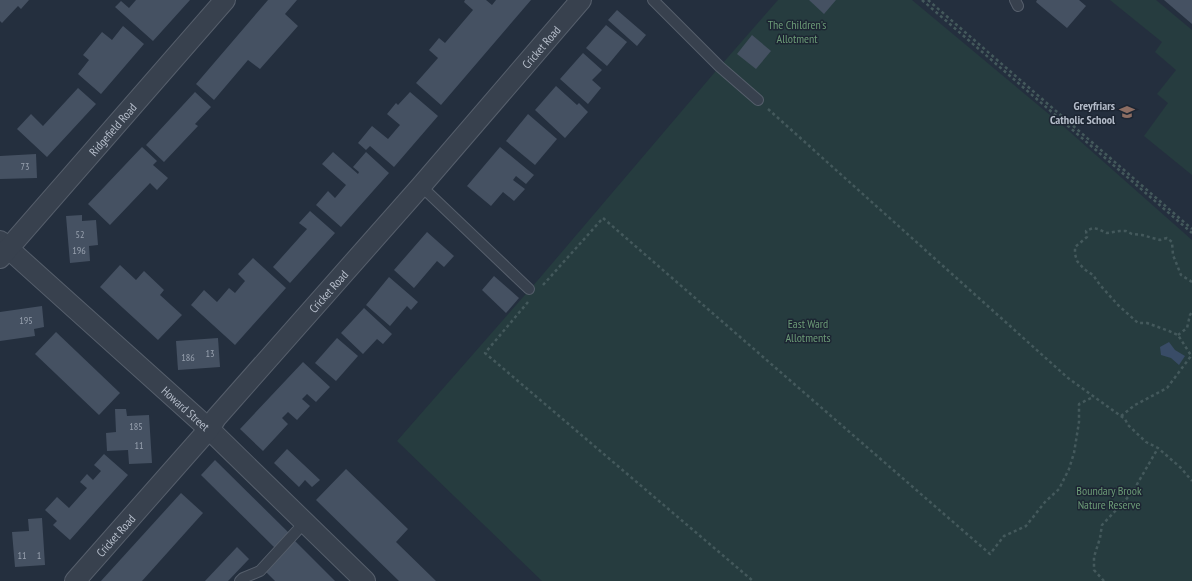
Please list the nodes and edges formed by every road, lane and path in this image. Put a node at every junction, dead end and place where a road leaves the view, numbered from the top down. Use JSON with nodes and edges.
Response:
{"nodes":[{"id":1,"x":225,"y":0,"type":"edge"},
{"id":2,"x":581,"y":0,"type":"edge"},
{"id":3,"x":653,"y":0,"type":"edge"},
{"id":4,"x":922,"y":0,"type":"edge"},
{"id":5,"x":928,"y":0,"type":"edge"},
{"id":6,"x":758,"y":100,"type":"joint"},
{"id":7,"x":421,"y":186,"type":"junction"},
{"id":8,"x":1192,"y":229,"type":"edge"},
{"id":9,"x":1192,"y":233,"type":"edge"},
{"id":10,"x":3,"y":249,"type":"edge"},
{"id":11,"x":1192,"y":282,"type":"edge"},
{"id":12,"x":532,"y":292,"type":"junction"},
{"id":13,"x":1192,"y":312,"type":"edge"},
{"id":14,"x":1178,"y":335,"type":"junction"},
{"id":15,"x":1192,"y":356,"type":"edge"},
{"id":16,"x":1093,"y":397,"type":"junction"},
{"id":17,"x":1121,"y":416,"type":"junction"},
{"id":18,"x":209,"y":429,"type":"junction"},
{"id":19,"x":1158,"y":448,"type":"junction"},
{"id":20,"x":1192,"y":480,"type":"edge"},
{"id":21,"x":305,"y":522,"type":"junction"},
{"id":22,"x":75,"y":581,"type":"edge"},
{"id":23,"x":240,"y":581,"type":"edge"},
{"id":24,"x":366,"y":581,"type":"edge"},
{"id":25,"x":753,"y":581,"type":"edge"},
{"id":26,"x":1104,"y":581,"type":"edge"}],
"edges":[{"from":1,"to":10,"type":"street","name":"Ridgefield Road"},
{"from":2,"to":7,"type":"street","name":"Cricket Road"},
{"from":3,"to":6,"type":"lane"},
{"from":4,"to":9,"type":"path"},
{"from":5,"to":8,"type":"path"},
{"from":6,"to":16,"type":"path"},
{"from":7,"to":12,"type":"lane"},
{"from":7,"to":18,"type":"street","name":"Cricket Road"},
{"from":10,"to":18,"type":"street","name":"Howard Street"},
{"from":11,"to":14,"type":"path"},
{"from":12,"to":16,"type":"path"},
{"from":12,"to":25,"type":"path"},
{"from":13,"to":14,"type":"path"},
{"from":14,"to":15,"type":"path"},
{"from":15,"to":17,"type":"path"},
{"from":16,"to":17,"type":"path"},
{"from":17,"to":19,"type":"path"},
{"from":18,"to":21,"type":"street","name":"Howard Street"},
{"from":18,"to":22,"type":"street","name":"Cricket Road"},
{"from":19,"to":20,"type":"path"},
{"from":19,"to":26,"type":"path"},
{"from":21,"to":23,"type":"lane"},
{"from":21,"to":24,"type":"street","name":"Howard Street"}]}
